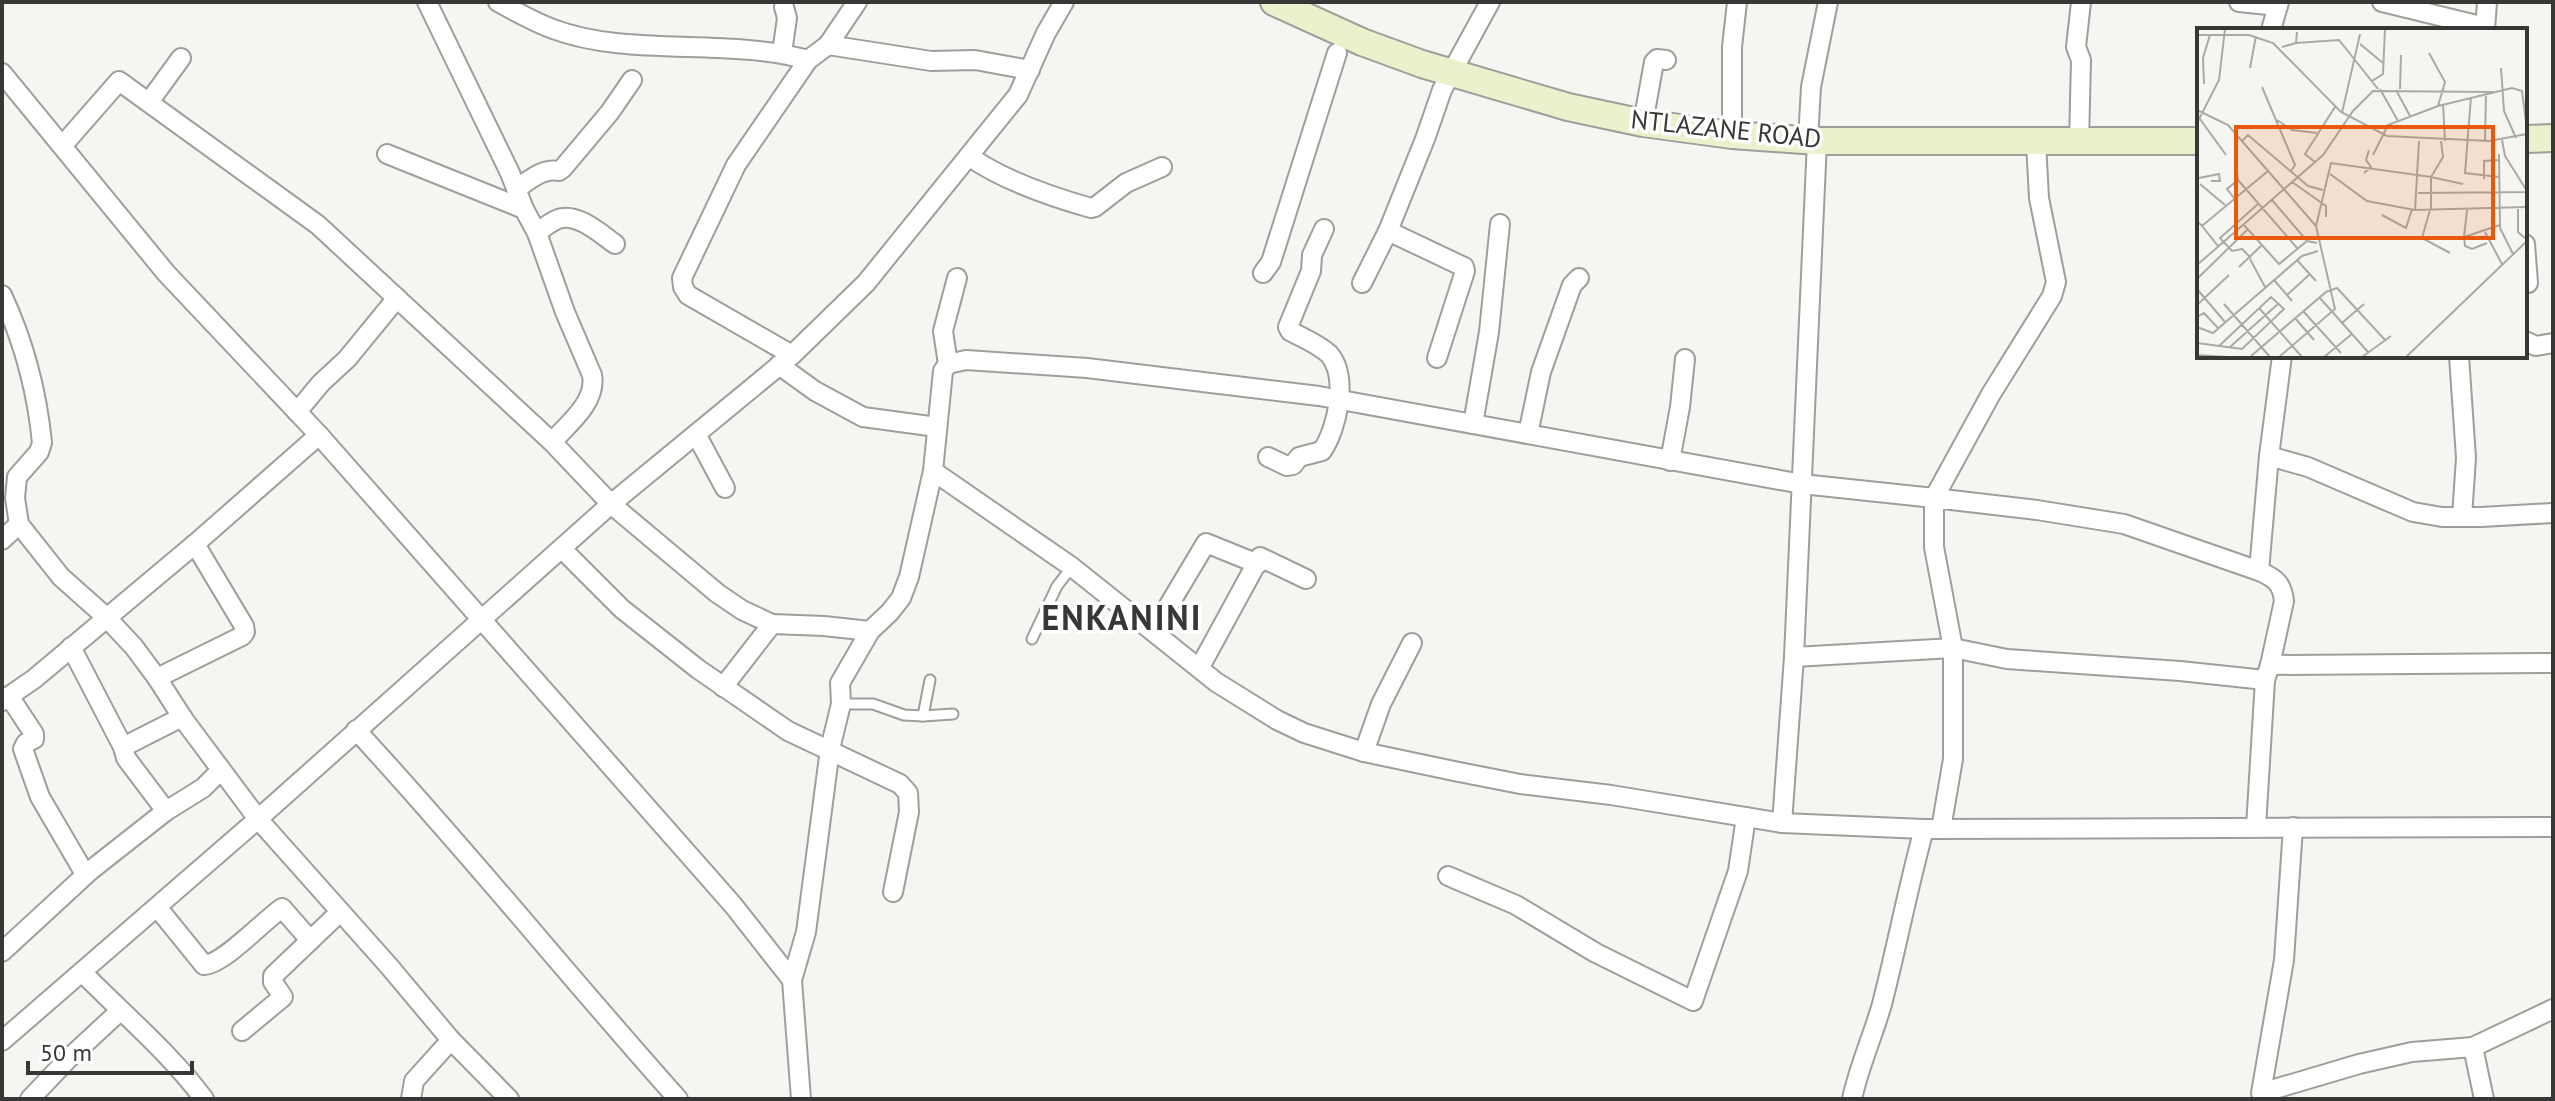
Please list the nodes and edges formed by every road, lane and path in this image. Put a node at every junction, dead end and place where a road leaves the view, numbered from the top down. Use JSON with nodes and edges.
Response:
{"nodes":[{"id":1,"x":427,"y":2,"type":"edge"},
{"id":2,"x":498,"y":2,"type":"edge"},
{"id":3,"x":857,"y":2,"type":"edge"},
{"id":4,"x":1064,"y":2,"type":"edge"},
{"id":5,"x":1490,"y":2,"type":"edge"},
{"id":6,"x":1737,"y":2,"type":"edge"},
{"id":7,"x":1828,"y":2,"type":"edge"},
{"id":8,"x":2081,"y":2,"type":"edge"},
{"id":9,"x":2239,"y":2,"type":"edge"},
{"id":10,"x":2382,"y":2,"type":"edge"},
{"id":11,"x":2487,"y":2,"type":"edge"},
{"id":12,"x":1278,"y":3,"type":"edge"},
{"id":13,"x":2279,"y":4,"type":"edge"},
{"id":14,"x":784,"y":7,"type":"dead end"},
{"id":15,"x":2412,"y":8,"type":"edge"},
{"id":16,"x":2272,"y":28,"type":"edge"},
{"id":17,"x":2482,"y":28,"type":"edge"},
{"id":18,"x":2485,"y":28,"type":"edge"},
{"id":19,"x":828,"y":45,"type":"junction"},
{"id":20,"x":782,"y":53,"type":"junction"},
{"id":21,"x":1337,"y":53,"type":"dead end"},
{"id":22,"x":181,"y":58,"type":"dead end"},
{"id":23,"x":808,"y":60,"type":"junction"},
{"id":24,"x":1666,"y":60,"type":"dead end"},
{"id":25,"x":1030,"y":70,"type":"junction"},
{"id":26,"x":2,"y":73,"type":"edge"},
{"id":27,"x":1451,"y":73,"type":"junction"},
{"id":28,"x":632,"y":80,"type":"dead end"},
{"id":29,"x":149,"y":102,"type":"junction"},
{"id":30,"x":1643,"y":123,"type":"junction"},
{"id":31,"x":1732,"y":135,"type":"junction"},
{"id":32,"x":2553,"y":138,"type":"edge"},
{"id":33,"x":2527,"y":139,"type":"edge"},
{"id":34,"x":1812,"y":141,"type":"junction"},
{"id":35,"x":2197,"y":141,"type":"edge"},
{"id":36,"x":2036,"y":142,"type":"junction"},
{"id":37,"x":2079,"y":142,"type":"junction"},
{"id":38,"x":63,"y":145,"type":"junction"},
{"id":39,"x":387,"y":154,"type":"dead end"},
{"id":40,"x":970,"y":157,"type":"junction"},
{"id":41,"x":1162,"y":167,"type":"dead end"},
{"id":42,"x":516,"y":189,"type":"junction"},
{"id":43,"x":524,"y":209,"type":"junction"},
{"id":44,"x":1500,"y":224,"type":"dead end"},
{"id":45,"x":1324,"y":229,"type":"dead end"},
{"id":46,"x":1388,"y":231,"type":"junction"},
{"id":47,"x":537,"y":233,"type":"junction"},
{"id":48,"x":615,"y":244,"type":"dead end"},
{"id":49,"x":1263,"y":273,"type":"dead end"},
{"id":50,"x":2527,"y":274,"type":"edge"},
{"id":51,"x":957,"y":278,"type":"dead end"},
{"id":52,"x":1579,"y":278,"type":"dead end"},
{"id":53,"x":1362,"y":283,"type":"dead end"},
{"id":54,"x":2528,"y":283,"type":"dead end"},
{"id":55,"x":2,"y":295,"type":"edge"},
{"id":56,"x":397,"y":298,"type":"junction"},
{"id":57,"x":2527,"y":342,"type":"edge"},
{"id":58,"x":2553,"y":343,"type":"edge"},
{"id":59,"x":1437,"y":358,"type":"dead end"},
{"id":60,"x":2282,"y":358,"type":"edge"},
{"id":61,"x":2459,"y":358,"type":"edge"},
{"id":62,"x":1685,"y":359,"type":"dead end"},
{"id":63,"x":786,"y":360,"type":"junction"},
{"id":64,"x":948,"y":364,"type":"junction"},
{"id":65,"x":1341,"y":400,"type":"junction"},
{"id":66,"x":297,"y":412,"type":"junction"},
{"id":67,"x":1473,"y":424,"type":"junction"},
{"id":68,"x":937,"y":427,"type":"junction"},
{"id":69,"x":696,"y":434,"type":"junction"},
{"id":70,"x":1528,"y":434,"type":"junction"},
{"id":71,"x":319,"y":435,"type":"junction"},
{"id":72,"x":552,"y":442,"type":"junction"},
{"id":73,"x":2269,"y":456,"type":"junction"},
{"id":74,"x":1268,"y":457,"type":"dead end"},
{"id":75,"x":1670,"y":461,"type":"junction"},
{"id":76,"x":933,"y":471,"type":"junction"},
{"id":77,"x":1802,"y":484,"type":"junction"},
{"id":78,"x":725,"y":488,"type":"dead end"},
{"id":79,"x":1934,"y":498,"type":"junction"},
{"id":80,"x":611,"y":504,"type":"junction"},
{"id":81,"x":2553,"y":513,"type":"edge"},
{"id":82,"x":2462,"y":517,"type":"junction"},
{"id":83,"x":19,"y":524,"type":"junction"},
{"id":84,"x":2,"y":540,"type":"edge"},
{"id":85,"x":195,"y":544,"type":"junction"},
{"id":86,"x":562,"y":549,"type":"junction"},
{"id":87,"x":1258,"y":564,"type":"junction"},
{"id":88,"x":1072,"y":567,"type":"junction"},
{"id":89,"x":2259,"y":571,"type":"junction"},
{"id":90,"x":1306,"y":579,"type":"dead end"},
{"id":91,"x":106,"y":617,"type":"junction"},
{"id":92,"x":482,"y":621,"type":"junction"},
{"id":93,"x":772,"y":624,"type":"junction"},
{"id":94,"x":1154,"y":630,"type":"junction"},
{"id":95,"x":870,"y":631,"type":"junction"},
{"id":96,"x":1032,"y":639,"type":"dead end"},
{"id":97,"x":1412,"y":643,"type":"dead end"},
{"id":98,"x":71,"y":647,"type":"junction"},
{"id":99,"x":1953,"y":648,"type":"junction"},
{"id":100,"x":1794,"y":657,"type":"junction"},
{"id":101,"x":2553,"y":663,"type":"edge"},
{"id":102,"x":1200,"y":667,"type":"junction"},
{"id":103,"x":2268,"y":673,"type":"junction"},
{"id":104,"x":157,"y":678,"type":"junction"},
{"id":105,"x":930,"y":680,"type":"dead end"},
{"id":106,"x":723,"y":687,"type":"junction"},
{"id":107,"x":5,"y":699,"type":"edge"},
{"id":108,"x":841,"y":704,"type":"junction"},
{"id":109,"x":953,"y":714,"type":"dead end"},
{"id":110,"x":923,"y":716,"type":"junction"},
{"id":111,"x":182,"y":717,"type":"junction"},
{"id":112,"x":356,"y":730,"type":"junction"},
{"id":113,"x":123,"y":747,"type":"junction"},
{"id":114,"x":830,"y":749,"type":"junction"},
{"id":115,"x":1364,"y":752,"type":"junction"},
{"id":116,"x":221,"y":770,"type":"junction"},
{"id":117,"x":166,"y":811,"type":"junction"},
{"id":118,"x":1746,"y":817,"type":"junction"},
{"id":119,"x":258,"y":819,"type":"junction"},
{"id":120,"x":1782,"y":823,"type":"junction"},
{"id":121,"x":2256,"y":827,"type":"junction"},
{"id":122,"x":2293,"y":827,"type":"junction"},
{"id":123,"x":2553,"y":827,"type":"edge"},
{"id":124,"x":1932,"y":829,"type":"junction"},
{"id":125,"x":85,"y":874,"type":"junction"},
{"id":126,"x":1448,"y":876,"type":"dead end"},
{"id":127,"x":893,"y":892,"type":"dead end"},
{"id":128,"x":157,"y":907,"type":"junction"},
{"id":129,"x":340,"y":912,"type":"junction"},
{"id":130,"x":2,"y":927,"type":"edge"},
{"id":131,"x":18,"y":939,"type":"junction"},
{"id":132,"x":310,"y":940,"type":"junction"},
{"id":133,"x":2,"y":952,"type":"edge"},
{"id":134,"x":82,"y":972,"type":"junction"},
{"id":135,"x":792,"y":980,"type":"junction"},
{"id":136,"x":2553,"y":1009,"type":"edge"},
{"id":137,"x":120,"y":1011,"type":"junction"},
{"id":138,"x":242,"y":1031,"type":"dead end"},
{"id":139,"x":451,"y":1040,"type":"junction"},
{"id":140,"x":2,"y":1041,"type":"edge"},
{"id":141,"x":2473,"y":1047,"type":"junction"},
{"id":142,"x":2261,"y":1096,"type":"edge"},
{"id":143,"x":30,"y":1099,"type":"edge"},
{"id":144,"x":204,"y":1099,"type":"edge"},
{"id":145,"x":411,"y":1099,"type":"edge"},
{"id":146,"x":509,"y":1099,"type":"edge"},
{"id":147,"x":678,"y":1099,"type":"edge"},
{"id":148,"x":801,"y":1099,"type":"edge"},
{"id":149,"x":1852,"y":1099,"type":"edge"},
{"id":150,"x":2484,"y":1099,"type":"edge"}],
"edges":[{"from":1,"to":42,"type":"street"},
{"from":2,"to":20,"type":"street"},
{"from":3,"to":19,"type":"street"},
{"from":4,"to":25,"type":"street"},
{"from":5,"to":27,"type":"street"},
{"from":6,"to":31,"type":"street"},
{"from":7,"to":34,"type":"street"},
{"from":8,"to":37,"type":"street"},
{"from":9,"to":13,"type":"street"},
{"from":10,"to":15,"type":"street"},
{"from":11,"to":18,"type":"street"},
{"from":12,"to":27,"type":"street","name":"NTLAZANE ROAD"},
{"from":13,"to":16,"type":"street"},
{"from":14,"to":20,"type":"street"},
{"from":15,"to":17,"type":"street"},
{"from":19,"to":23,"type":"street"},
{"from":19,"to":25,"type":"street"},
{"from":20,"to":23,"type":"street"},
{"from":21,"to":49,"type":"street"},
{"from":22,"to":29,"type":"street"},
{"from":23,"to":63,"type":"street"},
{"from":24,"to":30,"type":"street"},
{"from":25,"to":40,"type":"street"},
{"from":26,"to":38,"type":"street"},
{"from":27,"to":30,"type":"street","name":"NTLAZANE ROAD"},
{"from":27,"to":46,"type":"street"},
{"from":28,"to":42,"type":"street"},
{"from":29,"to":38,"type":"street"},
{"from":29,"to":56,"type":"street"},
{"from":30,"to":31,"type":"street","name":"NTLAZANE ROAD"},
{"from":31,"to":34,"type":"street","name":"NTLAZANE ROAD"},
{"from":32,"to":33,"type":"street"},
{"from":34,"to":36,"type":"street","name":"NTLAZANE ROAD"},
{"from":34,"to":77,"type":"street"},
{"from":35,"to":37,"type":"street","name":"NTLAZANE ROAD"},
{"from":36,"to":37,"type":"street","name":"NTLAZANE ROAD"},
{"from":36,"to":79,"type":"street"},
{"from":38,"to":66,"type":"street"},
{"from":39,"to":43,"type":"street"},
{"from":40,"to":41,"type":"street"},
{"from":40,"to":63,"type":"street"},
{"from":42,"to":43,"type":"street"},
{"from":43,"to":47,"type":"street"},
{"from":44,"to":67,"type":"street"},
{"from":45,"to":65,"type":"street"},
{"from":46,"to":53,"type":"street"},
{"from":46,"to":59,"type":"street"},
{"from":47,"to":48,"type":"street"},
{"from":47,"to":72,"type":"street"},
{"from":50,"to":54,"type":"street"},
{"from":51,"to":64,"type":"street"},
{"from":52,"to":70,"type":"street"},
{"from":55,"to":83,"type":"street"},
{"from":56,"to":66,"type":"street"},
{"from":56,"to":72,"type":"street"},
{"from":57,"to":58,"type":"street"},
{"from":60,"to":73,"type":"street"},
{"from":61,"to":82,"type":"street"},
{"from":62,"to":75,"type":"street"},
{"from":63,"to":68,"type":"street"},
{"from":63,"to":69,"type":"street"},
{"from":64,"to":65,"type":"street"},
{"from":64,"to":68,"type":"street"},
{"from":65,"to":67,"type":"street"},
{"from":65,"to":74,"type":"street"},
{"from":66,"to":71,"type":"street"},
{"from":67,"to":70,"type":"street"},
{"from":68,"to":76,"type":"street"},
{"from":69,"to":78,"type":"street"},
{"from":69,"to":80,"type":"street"},
{"from":70,"to":75,"type":"street"},
{"from":71,"to":85,"type":"street"},
{"from":71,"to":92,"type":"street"},
{"from":72,"to":80,"type":"street"},
{"from":73,"to":82,"type":"street"},
{"from":73,"to":89,"type":"street"},
{"from":75,"to":77,"type":"street"},
{"from":76,"to":88,"type":"street"},
{"from":76,"to":95,"type":"street"},
{"from":77,"to":79,"type":"street"},
{"from":77,"to":100,"type":"street"},
{"from":79,"to":89,"type":"street"},
{"from":79,"to":99,"type":"street"},
{"from":80,"to":86,"type":"street"},
{"from":80,"to":93,"type":"street"},
{"from":81,"to":82,"type":"street"},
{"from":83,"to":84,"type":"street"},
{"from":83,"to":91,"type":"street"},
{"from":85,"to":91,"type":"street"},
{"from":85,"to":104,"type":"street"},
{"from":86,"to":92,"type":"street"},
{"from":86,"to":106,"type":"street"},
{"from":87,"to":90,"type":"street"},
{"from":87,"to":94,"type":"street"},
{"from":87,"to":102,"type":"street"},
{"from":88,"to":94,"type":"street"},
{"from":88,"to":96,"type":"lane"},
{"from":89,"to":103,"type":"street"},
{"from":91,"to":98,"type":"street"},
{"from":91,"to":104,"type":"street"},
{"from":92,"to":112,"type":"street"},
{"from":92,"to":135,"type":"street"},
{"from":93,"to":95,"type":"street"},
{"from":93,"to":106,"type":"street"},
{"from":94,"to":102,"type":"street"},
{"from":95,"to":108,"type":"street"},
{"from":97,"to":115,"type":"street"},
{"from":98,"to":107,"type":"street"},
{"from":98,"to":113,"type":"street"},
{"from":99,"to":100,"type":"street"},
{"from":99,"to":103,"type":"street"},
{"from":99,"to":124,"type":"street"},
{"from":100,"to":120,"type":"street"},
{"from":101,"to":103,"type":"street"},
{"from":102,"to":115,"type":"street"},
{"from":103,"to":121,"type":"street"},
{"from":104,"to":111,"type":"street"},
{"from":105,"to":110,"type":"lane"},
{"from":106,"to":114,"type":"street"},
{"from":107,"to":125,"type":"street"},
{"from":108,"to":110,"type":"lane"},
{"from":108,"to":114,"type":"street"},
{"from":109,"to":110,"type":"lane"},
{"from":111,"to":113,"type":"street"},
{"from":111,"to":116,"type":"street"},
{"from":112,"to":119,"type":"street"},
{"from":112,"to":147,"type":"street"},
{"from":113,"to":117,"type":"street"},
{"from":114,"to":127,"type":"street"},
{"from":114,"to":135,"type":"street"},
{"from":115,"to":118,"type":"street"},
{"from":116,"to":117,"type":"street"},
{"from":116,"to":119,"type":"street"},
{"from":117,"to":125,"type":"street"},
{"from":118,"to":120,"type":"street"},
{"from":118,"to":126,"type":"street"},
{"from":119,"to":128,"type":"street"},
{"from":119,"to":129,"type":"street"},
{"from":120,"to":124,"type":"street"},
{"from":121,"to":122,"type":"street"},
{"from":121,"to":124,"type":"street"},
{"from":122,"to":123,"type":"street"},
{"from":122,"to":142,"type":"street"},
{"from":124,"to":149,"type":"street"},
{"from":125,"to":131,"type":"street"},
{"from":128,"to":132,"type":"street"},
{"from":128,"to":134,"type":"street"},
{"from":129,"to":132,"type":"street"},
{"from":129,"to":139,"type":"street"},
{"from":130,"to":131,"type":"street"},
{"from":131,"to":133,"type":"street"},
{"from":132,"to":138,"type":"street"},
{"from":134,"to":137,"type":"street"},
{"from":134,"to":140,"type":"street"},
{"from":135,"to":148,"type":"street"},
{"from":136,"to":141,"type":"street"},
{"from":137,"to":143,"type":"street"},
{"from":137,"to":144,"type":"street"},
{"from":139,"to":145,"type":"street"},
{"from":139,"to":146,"type":"street"},
{"from":141,"to":142,"type":"street"},
{"from":141,"to":150,"type":"street"}]}
